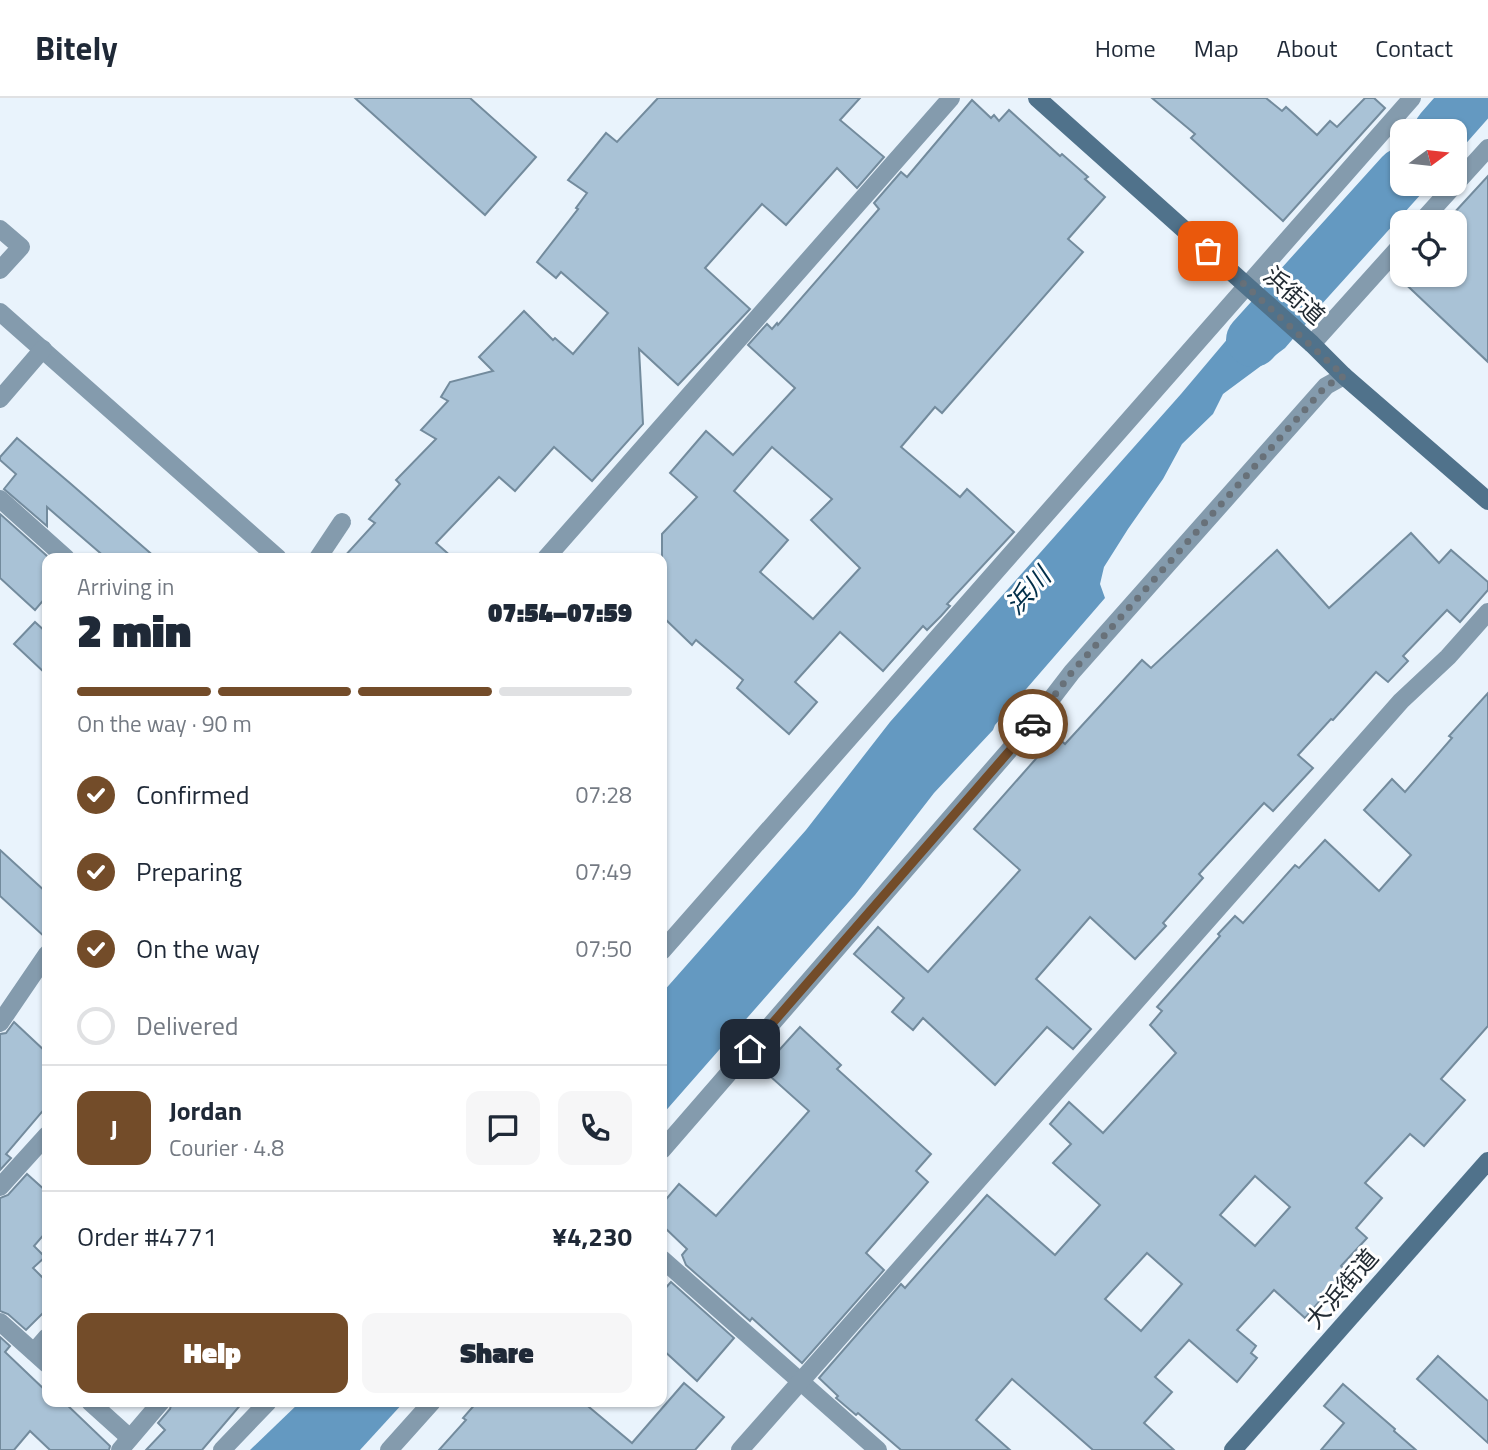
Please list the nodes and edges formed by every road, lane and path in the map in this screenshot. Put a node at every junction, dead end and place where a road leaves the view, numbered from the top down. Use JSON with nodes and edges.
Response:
{"nodes":[{"id":1,"x":951,"y":98,"type":"edge"},
{"id":2,"x":1037,"y":98,"type":"edge"},
{"id":3,"x":1412,"y":98,"type":"edge"},
{"id":4,"x":1488,"y":148,"type":"edge"},
{"id":5,"x":1432,"y":210,"type":"edge"},
{"id":6,"x":0,"y":229,"type":"edge"},
{"id":7,"x":1390,"y":256,"type":"edge"},
{"id":8,"x":0,"y":270,"type":"edge"},
{"id":9,"x":1250,"y":290,"type":"junction"},
{"id":10,"x":0,"y":312,"type":"edge"},
{"id":11,"x":1308,"y":341,"type":"junction"},
{"id":12,"x":43,"y":349,"type":"junction"},
{"id":13,"x":1344,"y":376,"type":"junction"},
{"id":14,"x":0,"y":398,"type":"edge"},
{"id":15,"x":0,"y":499,"type":"edge"},
{"id":16,"x":1488,"y":501,"type":"edge"},
{"id":17,"x":342,"y":522,"type":"dead end"},
{"id":18,"x":60,"y":553,"type":"edge"},
{"id":19,"x":272,"y":553,"type":"edge"},
{"id":20,"x":321,"y":553,"type":"edge"},
{"id":21,"x":550,"y":553,"type":"edge"},
{"id":22,"x":1488,"y":612,"type":"edge"},
{"id":23,"x":667,"y":945,"type":"edge"},
{"id":24,"x":42,"y":961,"type":"edge"},
{"id":25,"x":0,"y":1023,"type":"edge"},
{"id":26,"x":42,"y":1140,"type":"edge"},
{"id":27,"x":667,"y":1144,"type":"edge"},
{"id":28,"x":1488,"y":1161,"type":"edge"},
{"id":29,"x":0,"y":1186,"type":"edge"},
{"id":30,"x":667,"y":1263,"type":"edge"},
{"id":31,"x":0,"y":1322,"type":"edge"},
{"id":32,"x":40,"y":1358,"type":"edge"},
{"id":33,"x":801,"y":1382,"type":"junction"},
{"id":34,"x":94,"y":1407,"type":"edge"},
{"id":35,"x":157,"y":1407,"type":"edge"},
{"id":36,"x":263,"y":1407,"type":"edge"},
{"id":37,"x":428,"y":1407,"type":"edge"},
{"id":38,"x":125,"y":1444,"type":"edge"},
{"id":39,"x":222,"y":1450,"type":"edge"},
{"id":40,"x":389,"y":1450,"type":"edge"},
{"id":41,"x":740,"y":1450,"type":"edge"},
{"id":42,"x":878,"y":1450,"type":"edge"},
{"id":43,"x":1233,"y":1450,"type":"edge"}],
"edges":[{"from":1,"to":21,"type":"street"},
{"from":2,"to":9,"type":"street","name":"浜街道"},
{"from":3,"to":9,"type":"street"},
{"from":4,"to":5,"type":"street"},
{"from":6,"to":8,"type":"street"},
{"from":7,"to":11,"type":"street"},
{"from":9,"to":11,"type":"street","name":"浜街道"},
{"from":9,"to":23,"type":"street"},
{"from":10,"to":12,"type":"street"},
{"from":11,"to":13,"type":"street","name":"浜街道"},
{"from":12,"to":14,"type":"street"},
{"from":12,"to":19,"type":"street"},
{"from":13,"to":16,"type":"street","name":"浜街道"},
{"from":13,"to":27,"type":"street"},
{"from":15,"to":18,"type":"street"},
{"from":17,"to":20,"type":"street"},
{"from":22,"to":33,"type":"street"},
{"from":24,"to":25,"type":"street"},
{"from":26,"to":29,"type":"street"},
{"from":28,"to":43,"type":"street","name":"大浜街道"},
{"from":30,"to":33,"type":"street"},
{"from":31,"to":32,"type":"street"},
{"from":33,"to":41,"type":"street"},
{"from":33,"to":42,"type":"street"},
{"from":34,"to":38,"type":"street"},
{"from":35,"to":38,"type":"street"},
{"from":36,"to":39,"type":"street"},
{"from":37,"to":40,"type":"street"}]}
